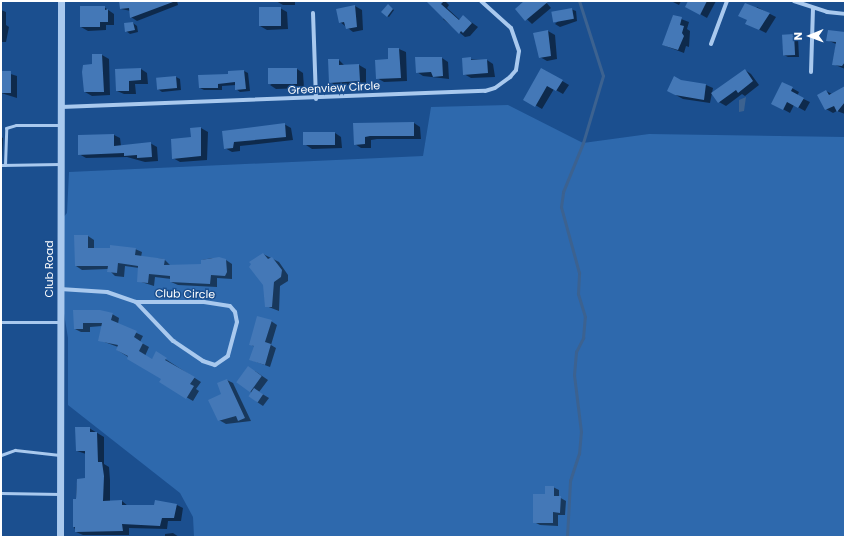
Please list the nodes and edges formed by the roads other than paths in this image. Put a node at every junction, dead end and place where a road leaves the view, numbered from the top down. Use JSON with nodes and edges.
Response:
{"nodes":[{"id":1,"x":61,"y":1,"type":"edge"},
{"id":2,"x":481,"y":1,"type":"edge"},
{"id":3,"x":727,"y":1,"type":"edge"},
{"id":4,"x":794,"y":1,"type":"edge"},
{"id":5,"x":813,"y":8,"type":"junction"},
{"id":6,"x":313,"y":13,"type":"dead end"},
{"id":7,"x":845,"y":14,"type":"edge"},
{"id":8,"x":711,"y":44,"type":"dead end"},
{"id":9,"x":811,"y":72,"type":"dead end"},
{"id":10,"x":316,"y":98,"type":"junction"},
{"id":11,"x":61,"y":107,"type":"junction"},
{"id":12,"x":60,"y":125,"type":"junction"},
{"id":13,"x":60,"y":164,"type":"junction"},
{"id":14,"x":3,"y":165,"type":"edge"},
{"id":15,"x":60,"y":289,"type":"junction"},
{"id":16,"x":136,"y":302,"type":"junction"},
{"id":17,"x":1,"y":322,"type":"edge"},
{"id":18,"x":60,"y":322,"type":"junction"},
{"id":19,"x":1,"y":455,"type":"edge"},
{"id":20,"x":60,"y":456,"type":"junction"},
{"id":21,"x":1,"y":493,"type":"edge"},
{"id":22,"x":60,"y":494,"type":"junction"},
{"id":23,"x":60,"y":537,"type":"edge"}],
"edges":[{"from":1,"to":11,"type":"street","name":"Club Road"},
{"from":2,"to":10,"type":"street","name":"Greenview Circle"},
{"from":3,"to":8,"type":"street"},
{"from":4,"to":5,"type":"street"},
{"from":5,"to":7,"type":"street"},
{"from":5,"to":9,"type":"street"},
{"from":6,"to":10,"type":"street"},
{"from":10,"to":11,"type":"street","name":"Greenview Circle"},
{"from":11,"to":12,"type":"street","name":"Club Road"},
{"from":12,"to":13,"type":"street","name":"Club Road"},
{"from":12,"to":14,"type":"lane"},
{"from":13,"to":14,"type":"lane"},
{"from":13,"to":15,"type":"street","name":"Club Road"},
{"from":15,"to":16,"type":"street","name":"Club Circle"},
{"from":15,"to":18,"type":"street","name":"Club Road"},
{"from":16,"to":16,"type":"street","name":"Club Circle"},
{"from":17,"to":18,"type":"lane"},
{"from":18,"to":20,"type":"street","name":"Club Road"},
{"from":19,"to":20,"type":"lane"},
{"from":20,"to":22,"type":"street","name":"Club Road"},
{"from":21,"to":22,"type":"lane"},
{"from":22,"to":23,"type":"street","name":"Club Road"}]}
